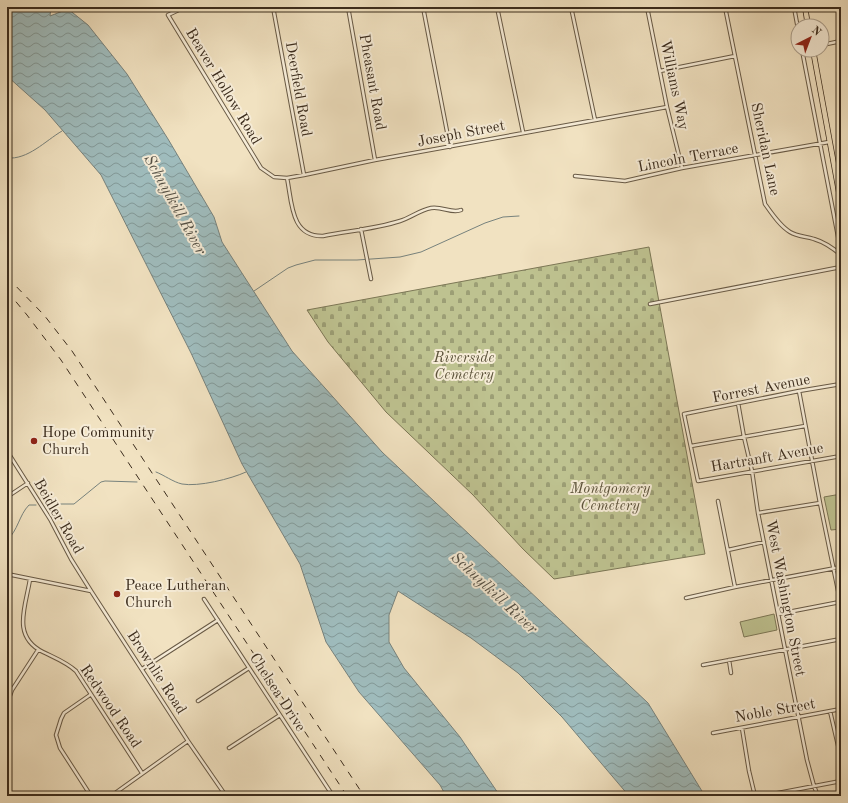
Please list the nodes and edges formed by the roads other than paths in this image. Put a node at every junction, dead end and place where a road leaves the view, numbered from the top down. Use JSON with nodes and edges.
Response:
{"nodes":[{"id":1,"x":184,"y":7,"type":"edge"},
{"id":2,"x":272,"y":7,"type":"edge"},
{"id":3,"x":348,"y":7,"type":"edge"},
{"id":4,"x":423,"y":7,"type":"edge"},
{"id":5,"x":497,"y":7,"type":"edge"},
{"id":6,"x":571,"y":7,"type":"edge"},
{"id":7,"x":647,"y":7,"type":"edge"},
{"id":8,"x":725,"y":7,"type":"edge"},
{"id":9,"x":794,"y":7,"type":"edge"},
{"id":10,"x":805,"y":7,"type":"edge"},
{"id":11,"x":796,"y":18,"type":"edge"},
{"id":12,"x":807,"y":18,"type":"edge"},
{"id":13,"x":841,"y":41,"type":"edge"},
{"id":14,"x":830,"y":43,"type":"edge"},
{"id":15,"x":735,"y":56,"type":"junction"},
{"id":16,"x":803,"y":58,"type":"edge"},
{"id":17,"x":814,"y":58,"type":"edge"},
{"id":18,"x":660,"y":71,"type":"junction"},
{"id":19,"x":667,"y":107,"type":"junction"},
{"id":20,"x":594,"y":120,"type":"junction"},
{"id":21,"x":523,"y":132,"type":"junction"},
{"id":22,"x":829,"y":142,"type":"junction"},
{"id":23,"x":819,"y":144,"type":"junction"},
{"id":24,"x":450,"y":147,"type":"junction"},
{"id":25,"x":755,"y":155,"type":"junction"},
{"id":26,"x":375,"y":160,"type":"junction"},
{"id":27,"x":261,"y":168,"type":"joint"},
{"id":28,"x":682,"y":168,"type":"junction"},
{"id":29,"x":304,"y":175,"type":"junction"},
{"id":30,"x":575,"y":176,"type":"dead end"},
{"id":31,"x":287,"y":178,"type":"junction"},
{"id":32,"x":841,"y":203,"type":"edge"},
{"id":33,"x":461,"y":210,"type":"dead end"},
{"id":34,"x":361,"y":229,"type":"junction"},
{"id":35,"x":841,"y":254,"type":"edge"},
{"id":36,"x":841,"y":267,"type":"edge"},
{"id":37,"x":371,"y":279,"type":"dead end"},
{"id":38,"x":650,"y":304,"type":"dead end"},
{"id":39,"x":841,"y":384,"type":"edge"},
{"id":40,"x":799,"y":391,"type":"junction"},
{"id":41,"x":738,"y":403,"type":"junction"},
{"id":42,"x":805,"y":426,"type":"junction"},
{"id":43,"x":744,"y":437,"type":"junction"},
{"id":44,"x":691,"y":446,"type":"junction"},
{"id":45,"x":7,"y":451,"type":"edge"},
{"id":46,"x":841,"y":456,"type":"edge"},
{"id":47,"x":812,"y":461,"type":"junction"},
{"id":48,"x":752,"y":471,"type":"junction"},
{"id":49,"x":28,"y":483,"type":"junction"},
{"id":50,"x":7,"y":497,"type":"edge"},
{"id":51,"x":718,"y":501,"type":"dead end"},
{"id":52,"x":820,"y":503,"type":"junction"},
{"id":53,"x":758,"y":513,"type":"junction"},
{"id":54,"x":764,"y":542,"type":"junction"},
{"id":55,"x":728,"y":550,"type":"junction"},
{"id":56,"x":841,"y":566,"type":"edge"},
{"id":57,"x":834,"y":568,"type":"junction"},
{"id":58,"x":7,"y":574,"type":"edge"},
{"id":59,"x":30,"y":580,"type":"junction"},
{"id":60,"x":772,"y":580,"type":"junction"},
{"id":61,"x":734,"y":587,"type":"junction"},
{"id":62,"x":91,"y":591,"type":"junction"},
{"id":63,"x":686,"y":598,"type":"dead end"},
{"id":64,"x":204,"y":599,"type":"dead end"},
{"id":65,"x":841,"y":603,"type":"edge"},
{"id":66,"x":778,"y":614,"type":"junction"},
{"id":67,"x":218,"y":620,"type":"junction"},
{"id":68,"x":841,"y":639,"type":"edge"},
{"id":69,"x":38,"y":650,"type":"junction"},
{"id":70,"x":786,"y":650,"type":"junction"},
{"id":71,"x":729,"y":660,"type":"junction"},
{"id":72,"x":704,"y":665,"type":"dead end"},
{"id":73,"x":249,"y":668,"type":"junction"},
{"id":74,"x":142,"y":669,"type":"junction"},
{"id":75,"x":731,"y":673,"type":"dead end"},
{"id":76,"x":90,"y":695,"type":"junction"},
{"id":77,"x":198,"y":701,"type":"dead end"},
{"id":78,"x":7,"y":704,"type":"edge"},
{"id":79,"x":841,"y":709,"type":"edge"},
{"id":80,"x":830,"y":712,"type":"junction"},
{"id":81,"x":280,"y":715,"type":"junction"},
{"id":82,"x":799,"y":716,"type":"junction"},
{"id":83,"x":742,"y":728,"type":"junction"},
{"id":84,"x":713,"y":733,"type":"dead end"},
{"id":85,"x":188,"y":741,"type":"junction"},
{"id":86,"x":229,"y":748,"type":"dead end"},
{"id":87,"x":840,"y":754,"type":"dead end"},
{"id":88,"x":142,"y":773,"type":"junction"},
{"id":89,"x":841,"y":781,"type":"edge"},
{"id":90,"x":814,"y":786,"type":"junction"},
{"id":91,"x":260,"y":795,"type":"edge"},
{"id":92,"x":91,"y":796,"type":"edge"},
{"id":93,"x":111,"y":796,"type":"edge"},
{"id":94,"x":226,"y":796,"type":"edge"},
{"id":95,"x":286,"y":796,"type":"edge"},
{"id":96,"x":333,"y":796,"type":"edge"},
{"id":97,"x":755,"y":796,"type":"edge"},
{"id":98,"x":762,"y":796,"type":"edge"},
{"id":99,"x":818,"y":796,"type":"edge"}],
"edges":[{"from":1,"to":27,"type":"street","name":"Beaver Hollow Road"},
{"from":2,"to":29,"type":"street","name":"Deerfield Road"},
{"from":3,"to":26,"type":"street","name":"Pheasant Road"},
{"from":4,"to":24,"type":"street"},
{"from":5,"to":21,"type":"street"},
{"from":6,"to":20,"type":"street"},
{"from":7,"to":18,"type":"street","name":"Williams Way"},
{"from":8,"to":15,"type":"street","name":"Sheridan Lane"},
{"from":9,"to":11,"type":"street"},
{"from":10,"to":12,"type":"main road"},
{"from":13,"to":14,"type":"street"},
{"from":15,"to":18,"type":"street"},
{"from":15,"to":25,"type":"street","name":"Sheridan Lane"},
{"from":16,"to":23,"type":"street"},
{"from":17,"to":22,"type":"main road"},
{"from":18,"to":19,"type":"street","name":"Williams Way"},
{"from":19,"to":20,"type":"street","name":"Joseph Street"},
{"from":19,"to":28,"type":"street","name":"Williams Way"},
{"from":20,"to":21,"type":"street","name":"Joseph Street"},
{"from":21,"to":24,"type":"street","name":"Joseph Street"},
{"from":22,"to":23,"type":"street","name":"Lincoln Terrace"},
{"from":22,"to":32,"type":"main road"},
{"from":23,"to":25,"type":"street","name":"Lincoln Terrace"},
{"from":23,"to":35,"type":"street"},
{"from":24,"to":26,"type":"street","name":"Joseph Street"},
{"from":25,"to":28,"type":"street","name":"Lincoln Terrace"},
{"from":25,"to":35,"type":"street","name":"Sheridan Lane"},
{"from":26,"to":29,"type":"street","name":"Joseph Street"},
{"from":27,"to":31,"type":"street","name":"Joseph Street"},
{"from":28,"to":30,"type":"street","name":"Lincoln Terrace"},
{"from":29,"to":31,"type":"street","name":"Joseph Street"},
{"from":31,"to":34,"type":"street"},
{"from":33,"to":34,"type":"street"},
{"from":34,"to":37,"type":"street"},
{"from":36,"to":38,"type":"street"},
{"from":39,"to":40,"type":"street","name":"Forrest Avenue"},
{"from":40,"to":41,"type":"street","name":"Forrest Avenue"},
{"from":40,"to":42,"type":"street"},
{"from":41,"to":43,"type":"street","name":"West Washington Street"},
{"from":41,"to":44,"type":"street","name":"Forrest Avenue"},
{"from":42,"to":43,"type":"street"},
{"from":42,"to":47,"type":"street"},
{"from":43,"to":44,"type":"street"},
{"from":43,"to":48,"type":"street","name":"West Washington Street"},
{"from":44,"to":48,"type":"street","name":"Hartranft Avenue"},
{"from":45,"to":49,"type":"street","name":"Beidler Road"},
{"from":46,"to":47,"type":"street","name":"Hartranft Avenue"},
{"from":47,"to":48,"type":"street","name":"Hartranft Avenue"},
{"from":47,"to":52,"type":"street"},
{"from":48,"to":53,"type":"street","name":"West Washington Street"},
{"from":49,"to":50,"type":"street"},
{"from":49,"to":62,"type":"street","name":"Beidler Road"},
{"from":51,"to":55,"type":"street"},
{"from":52,"to":53,"type":"street"},
{"from":52,"to":57,"type":"street"},
{"from":53,"to":54,"type":"street","name":"West Washington Street"},
{"from":54,"to":55,"type":"street"},
{"from":54,"to":60,"type":"street","name":"West Washington Street"},
{"from":55,"to":61,"type":"street"},
{"from":56,"to":57,"type":"street"},
{"from":57,"to":60,"type":"street"},
{"from":57,"to":65,"type":"street"},
{"from":58,"to":59,"type":"street"},
{"from":59,"to":62,"type":"street"},
{"from":59,"to":69,"type":"street","name":"Redwood Road"},
{"from":60,"to":61,"type":"street"},
{"from":60,"to":66,"type":"street","name":"West Washington Street"},
{"from":61,"to":63,"type":"street"},
{"from":62,"to":74,"type":"street","name":"Brownlie Road"},
{"from":64,"to":67,"type":"street","name":"Chelsea Drive"},
{"from":65,"to":66,"type":"street"},
{"from":66,"to":70,"type":"street","name":"West Washington Street"},
{"from":67,"to":73,"type":"street","name":"Chelsea Drive"},
{"from":67,"to":74,"type":"street"},
{"from":68,"to":70,"type":"street"},
{"from":69,"to":76,"type":"street","name":"Redwood Road"},
{"from":69,"to":78,"type":"street"},
{"from":70,"to":71,"type":"street"},
{"from":70,"to":82,"type":"street","name":"West Washington Street"},
{"from":71,"to":72,"type":"street"},
{"from":71,"to":75,"type":"street"},
{"from":73,"to":77,"type":"street"},
{"from":73,"to":81,"type":"street","name":"Chelsea Drive"},
{"from":74,"to":85,"type":"street","name":"Brownlie Road"},
{"from":76,"to":88,"type":"street","name":"Redwood Road"},
{"from":76,"to":92,"type":"street"},
{"from":79,"to":80,"type":"street","name":"Noble Street"},
{"from":80,"to":82,"type":"street","name":"Noble Street"},
{"from":80,"to":87,"type":"street"},
{"from":81,"to":86,"type":"street"},
{"from":81,"to":96,"type":"street","name":"Chelsea Drive"},
{"from":82,"to":83,"type":"street","name":"Noble Street"},
{"from":82,"to":90,"type":"street","name":"West Washington Street"},
{"from":83,"to":84,"type":"street","name":"Noble Street"},
{"from":83,"to":97,"type":"street"},
{"from":85,"to":88,"type":"street"},
{"from":85,"to":94,"type":"street","name":"Brownlie Road"},
{"from":88,"to":93,"type":"street"},
{"from":89,"to":90,"type":"street"},
{"from":90,"to":98,"type":"street"},
{"from":90,"to":99,"type":"street","name":"West Washington Street"},
{"from":91,"to":95,"type":"street"}]}
